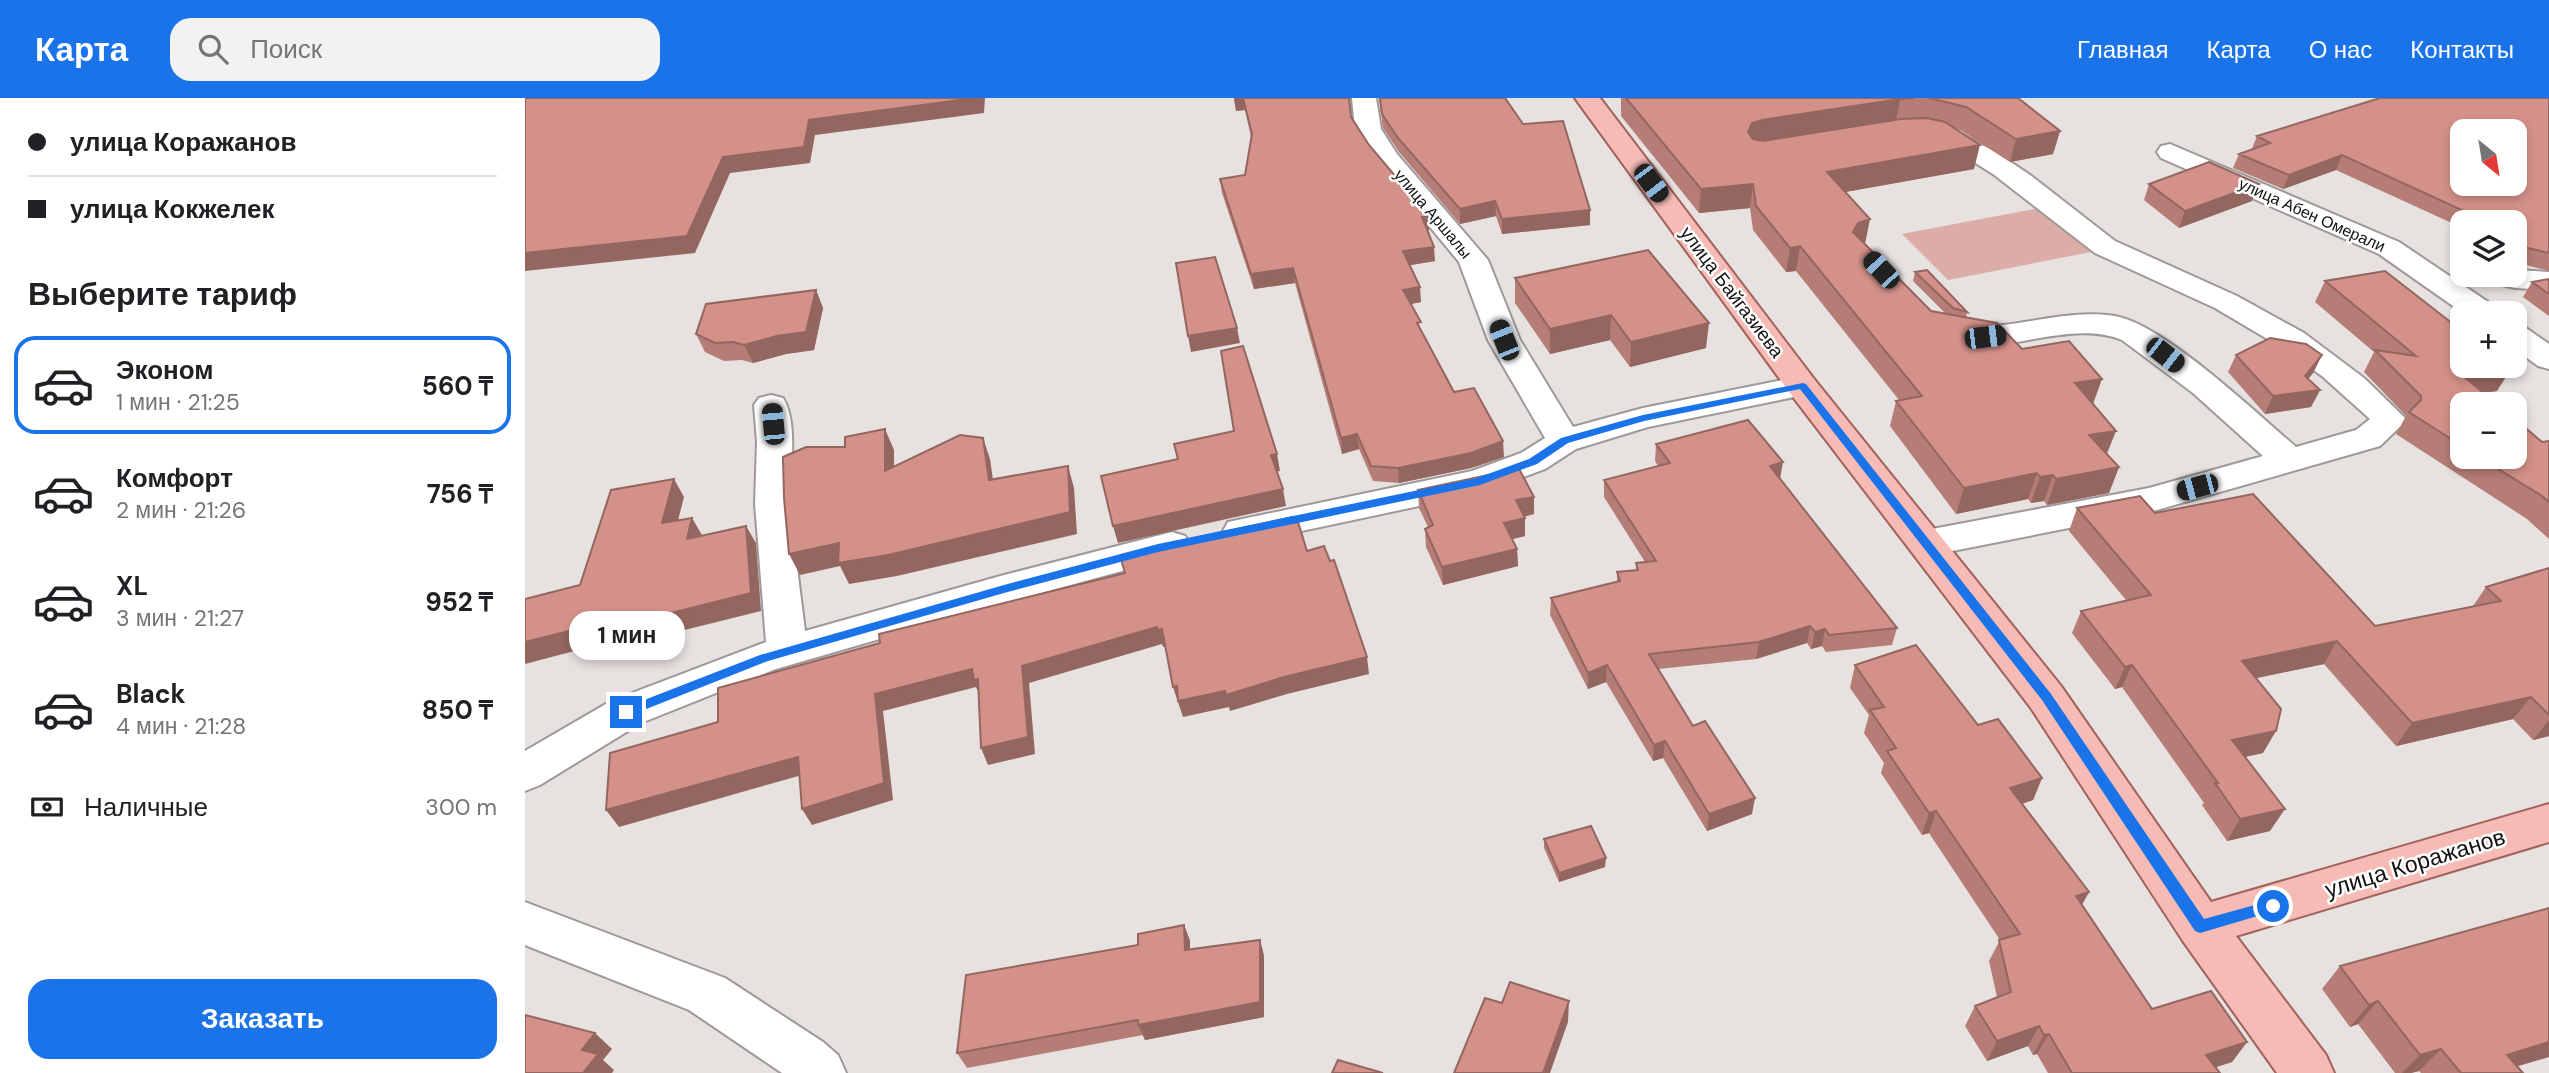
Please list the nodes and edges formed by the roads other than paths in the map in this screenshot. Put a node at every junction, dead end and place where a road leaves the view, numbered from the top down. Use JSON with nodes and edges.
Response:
{"nodes":[{"id":1,"x":1364,"y":98,"type":"edge"},
{"id":2,"x":1587,"y":98,"type":"edge"},
{"id":3,"x":1896,"y":132,"type":"edge"},
{"id":4,"x":2170,"y":152,"type":"dead end"},
{"id":5,"x":2389,"y":248,"type":"junction"},
{"id":6,"x":2450,"y":264,"type":"edge"},
{"id":7,"x":2527,"y":279,"type":"edge"},
{"id":8,"x":2549,"y":281,"type":"edge"},
{"id":9,"x":2466,"y":301,"type":"edge"},
{"id":10,"x":1929,"y":319,"type":"edge"},
{"id":11,"x":2527,"y":343,"type":"edge"},
{"id":12,"x":2549,"y":359,"type":"edge"},
{"id":13,"x":1803,"y":386,"type":"junction"},
{"id":14,"x":771,"y":405,"type":"dead end"},
{"id":15,"x":1564,"y":440,"type":"junction"},
{"id":16,"x":2290,"y":461,"type":"junction"},
{"id":17,"x":1927,"y":543,"type":"junction"},
{"id":18,"x":787,"y":651,"type":"junction"},
{"id":19,"x":525,"y":773,"type":"edge"},
{"id":20,"x":2549,"y":822,"type":"edge"},
{"id":21,"x":525,"y":923,"type":"edge"},
{"id":22,"x":2200,"y":926,"type":"junction"},
{"id":23,"x":820,"y":1073,"type":"edge"},
{"id":24,"x":2308,"y":1073,"type":"edge"}],
"edges":[{"from":1,"to":15,"type":"street","name":"улица Аршалы"},
{"from":2,"to":13,"type":"main road","name":"улица Байгазиева"},
{"from":3,"to":16,"type":"street"},
{"from":4,"to":5,"type":"street","name":"улица Абен Омерали"},
{"from":5,"to":6,"type":"street"},
{"from":5,"to":9,"type":"street","name":"улица Абен Омерали"},
{"from":7,"to":8,"type":"street"},
{"from":10,"to":16,"type":"street"},
{"from":11,"to":12,"type":"street"},
{"from":13,"to":15,"type":"street"},
{"from":13,"to":17,"type":"main road","name":"улица Байгазиева"},
{"from":14,"to":18,"type":"street"},
{"from":15,"to":18,"type":"street"},
{"from":16,"to":17,"type":"street"},
{"from":17,"to":22,"type":"main road","name":"улица Байгазиева"},
{"from":18,"to":19,"type":"street"},
{"from":20,"to":22,"type":"main road","name":"улица Коражанов"},
{"from":21,"to":23,"type":"street"},
{"from":22,"to":24,"type":"main road","name":"улица Байгазиева"}]}
